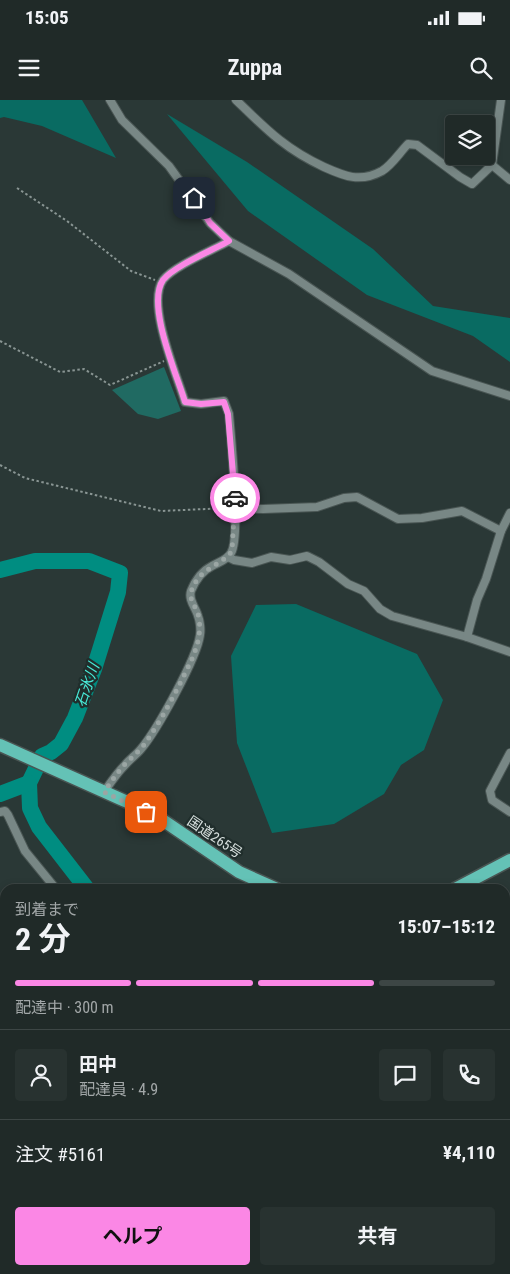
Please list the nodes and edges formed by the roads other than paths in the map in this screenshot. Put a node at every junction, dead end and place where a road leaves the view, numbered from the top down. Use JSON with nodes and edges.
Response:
{"nodes":[{"id":1,"x":110,"y":100,"type":"edge"},
{"id":2,"x":236,"y":100,"type":"edge"},
{"id":3,"x":501,"y":100,"type":"edge"},
{"id":4,"x":495,"y":143,"type":"edge"},
{"id":5,"x":492,"y":165,"type":"joint"},
{"id":6,"x":510,"y":180,"type":"edge"},
{"id":7,"x":229,"y":241,"type":"junction"},
{"id":8,"x":510,"y":396,"type":"edge"},
{"id":9,"x":235,"y":508,"type":"junction"},
{"id":10,"x":510,"y":514,"type":"edge"},
{"id":11,"x":502,"y":532,"type":"junction"},
{"id":12,"x":228,"y":557,"type":"junction"},
{"id":13,"x":467,"y":637,"type":"junction"},
{"id":14,"x":510,"y":652,"type":"edge"},
{"id":15,"x":0,"y":745,"type":"edge"},
{"id":16,"x":510,"y":753,"type":"edge"},
{"id":17,"x":104,"y":792,"type":"junction"},
{"id":18,"x":0,"y":812,"type":"edge"},
{"id":19,"x":510,"y":812,"type":"edge"},
{"id":20,"x":510,"y":860,"type":"edge"},
{"id":21,"x":52,"y":884,"type":"edge"},
{"id":22,"x":266,"y":884,"type":"edge"},
{"id":23,"x":464,"y":884,"type":"edge"}],
"edges":[{"from":1,"to":7,"type":"street"},
{"from":2,"to":5,"type":"street"},
{"from":3,"to":4,"type":"street"},
{"from":5,"to":6,"type":"street"},
{"from":7,"to":8,"type":"street"},
{"from":7,"to":9,"type":"street"},
{"from":9,"to":11,"type":"street"},
{"from":9,"to":12,"type":"street"},
{"from":10,"to":11,"type":"street"},
{"from":11,"to":13,"type":"street"},
{"from":12,"to":13,"type":"street"},
{"from":12,"to":17,"type":"street"},
{"from":13,"to":14,"type":"street"},
{"from":15,"to":17,"type":"highway","name":"国道265号"},
{"from":16,"to":19,"type":"street"},
{"from":17,"to":22,"type":"highway","name":"国道265号"},
{"from":18,"to":21,"type":"street"},
{"from":20,"to":23,"type":"highway"}]}
